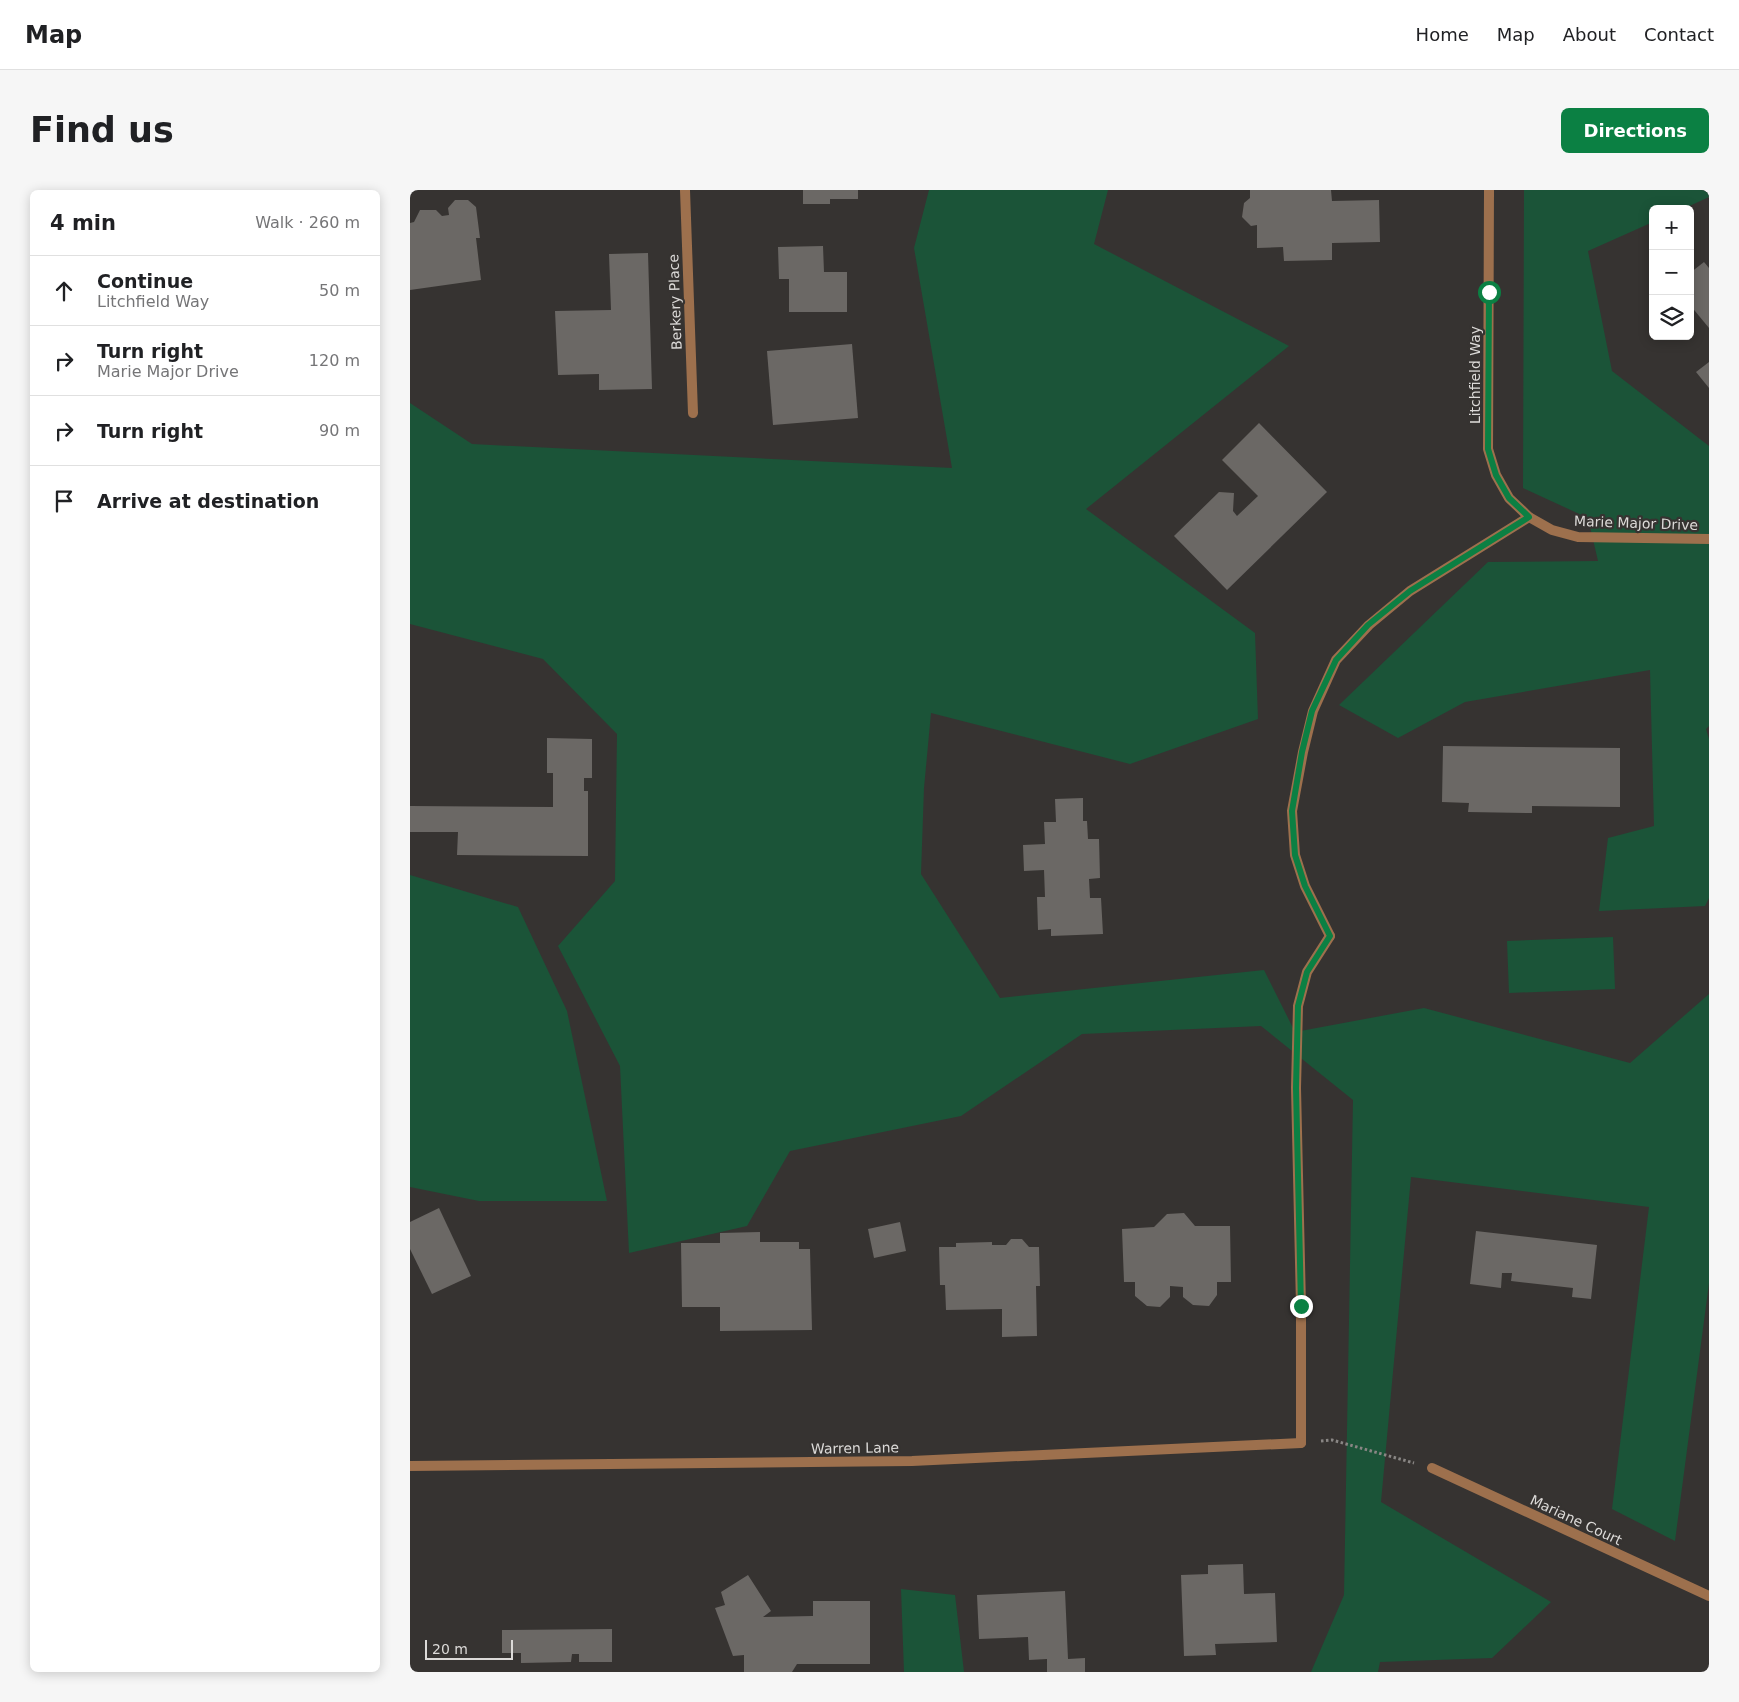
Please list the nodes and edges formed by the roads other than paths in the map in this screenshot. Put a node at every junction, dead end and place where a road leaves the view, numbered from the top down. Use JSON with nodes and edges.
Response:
{"nodes":[{"id":1,"x":685,"y":190,"type":"edge"},
{"id":2,"x":1489,"y":190,"type":"edge"},
{"id":3,"x":693,"y":413,"type":"dead end"},
{"id":4,"x":1529,"y":517,"type":"junction"},
{"id":5,"x":1709,"y":539,"type":"edge"},
{"id":6,"x":410,"y":1466,"type":"edge"},
{"id":7,"x":1432,"y":1468,"type":"road end"},
{"id":8,"x":1709,"y":1596,"type":"edge"}],
"edges":[{"from":1,"to":3,"type":"street","name":"Berkery Place"},
{"from":2,"to":4,"type":"street","name":"Litchfield Way"},
{"from":4,"to":5,"type":"street","name":"Marie Major Drive"},
{"from":4,"to":6,"type":"street","name":"Warren Lane"},
{"from":7,"to":8,"type":"street","name":"Mariane Court"}]}
